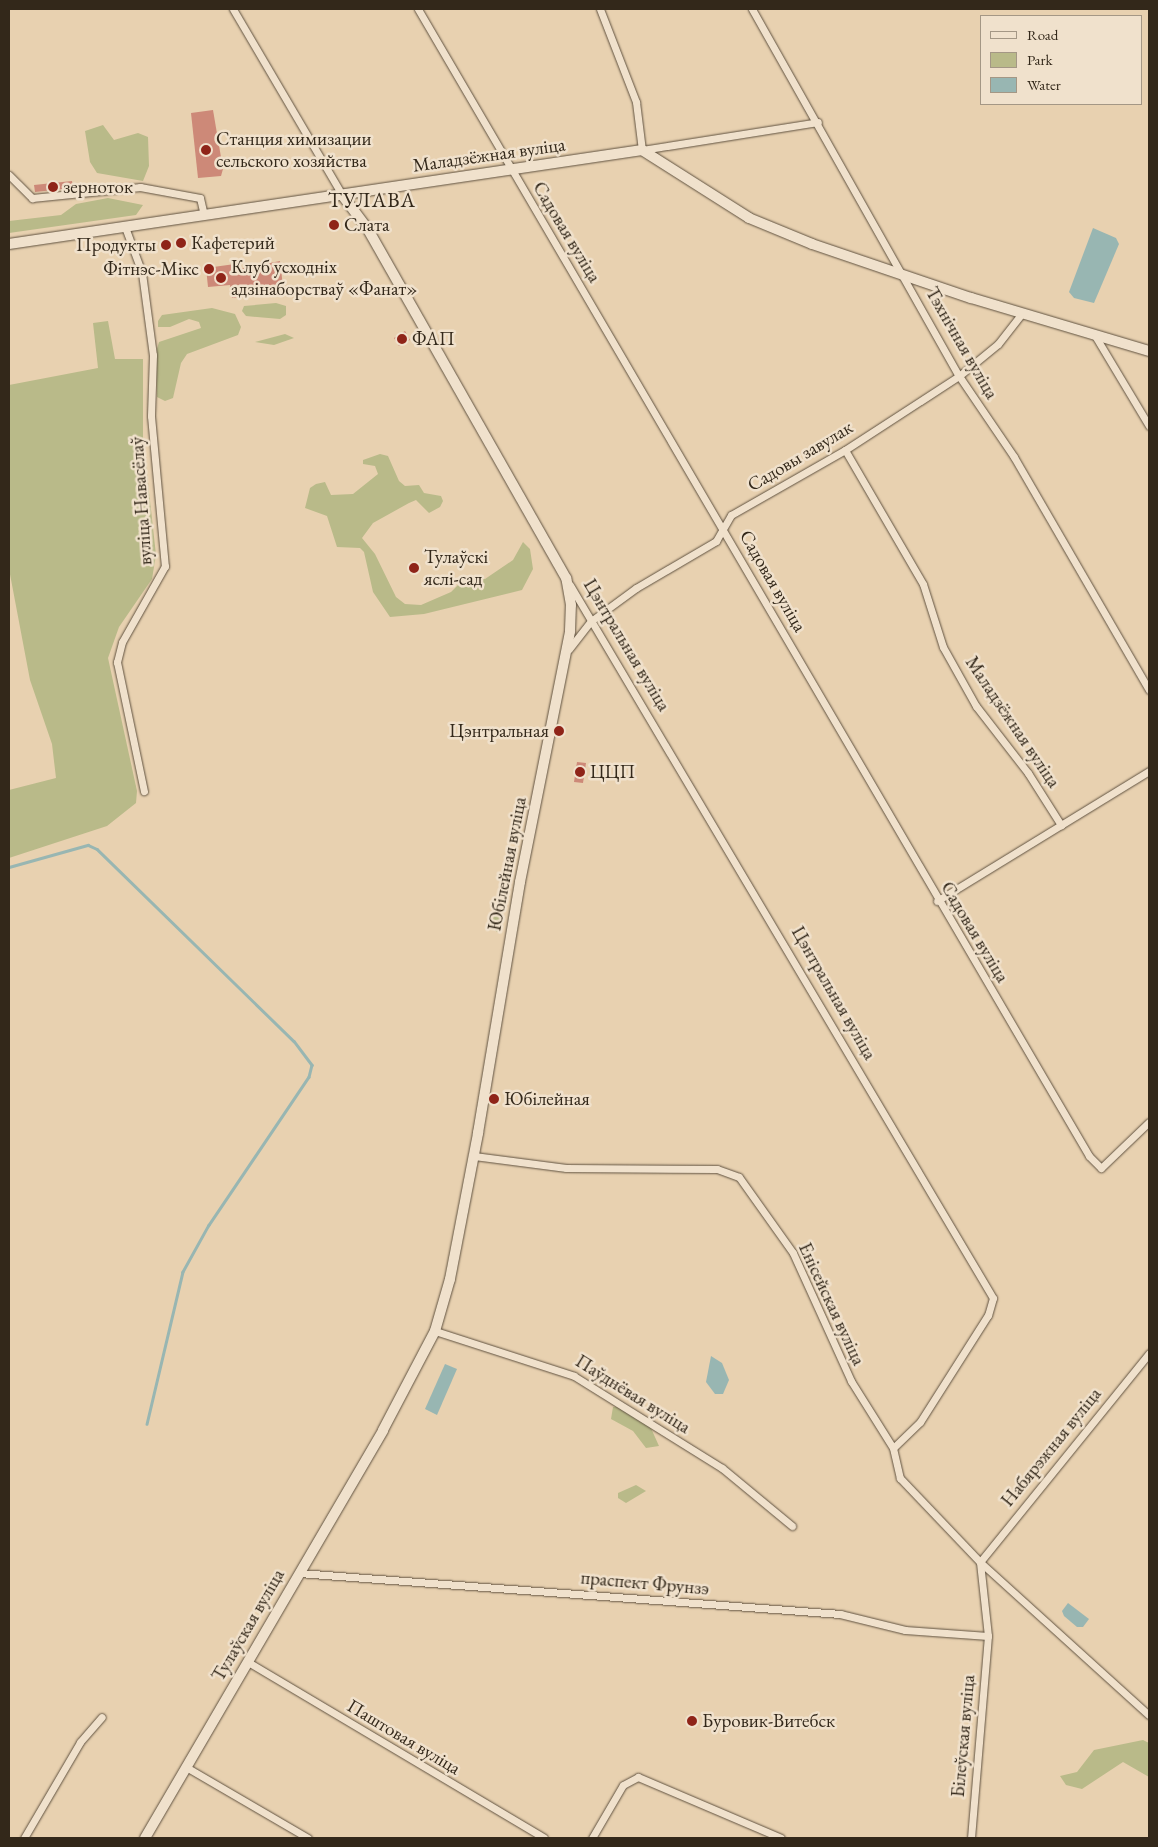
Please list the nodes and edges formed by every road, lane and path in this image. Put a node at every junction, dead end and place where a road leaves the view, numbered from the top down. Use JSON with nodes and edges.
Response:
{"nodes":[{"id":1,"x":233,"y":9,"type":"edge"},
{"id":2,"x":418,"y":9,"type":"edge"},
{"id":3,"x":600,"y":9,"type":"edge"},
{"id":4,"x":752,"y":9,"type":"edge"},
{"id":5,"x":818,"y":122,"type":"junction"},
{"id":6,"x":642,"y":150,"type":"junction"},
{"id":7,"x":511,"y":170,"type":"junction"},
{"id":8,"x":9,"y":175,"type":"edge"},
{"id":9,"x":342,"y":195,"type":"junction"},
{"id":10,"x":204,"y":215,"type":"junction"},
{"id":11,"x":125,"y":227,"type":"junction"},
{"id":12,"x":9,"y":244,"type":"edge"},
{"id":13,"x":905,"y":276,"type":"junction"},
{"id":14,"x":1022,"y":313,"type":"junction"},
{"id":15,"x":1094,"y":334,"type":"junction"},
{"id":16,"x":1149,"y":351,"type":"edge"},
{"id":17,"x":959,"y":376,"type":"junction"},
{"id":18,"x":1149,"y":426,"type":"edge"},
{"id":19,"x":845,"y":450,"type":"junction"},
{"id":20,"x":723,"y":527,"type":"junction"},
{"id":21,"x":566,"y":578,"type":"junction"},
{"id":22,"x":591,"y":621,"type":"junction"},
{"id":23,"x":568,"y":651,"type":"junction"},
{"id":24,"x":1149,"y":690,"type":"edge"},
{"id":25,"x":1149,"y":771,"type":"edge"},
{"id":26,"x":144,"y":791,"type":"dead end"},
{"id":27,"x":1061,"y":825,"type":"junction"},
{"id":28,"x":937,"y":901,"type":"junction"},
{"id":29,"x":1149,"y":1122,"type":"edge"},
{"id":30,"x":474,"y":1156,"type":"junction"},
{"id":31,"x":435,"y":1331,"type":"junction"},
{"id":32,"x":1149,"y":1353,"type":"edge"},
{"id":33,"x":893,"y":1448,"type":"junction"},
{"id":34,"x":792,"y":1526,"type":"dead end"},
{"id":35,"x":980,"y":1562,"type":"junction"},
{"id":36,"x":298,"y":1573,"type":"junction"},
{"id":37,"x":988,"y":1636,"type":"junction"},
{"id":38,"x":248,"y":1662,"type":"junction"},
{"id":39,"x":1149,"y":1715,"type":"edge"},
{"id":40,"x":102,"y":1717,"type":"dead end"},
{"id":41,"x":186,"y":1767,"type":"junction"},
{"id":42,"x":24,"y":1838,"type":"edge"},
{"id":43,"x":145,"y":1838,"type":"edge"},
{"id":44,"x":308,"y":1838,"type":"edge"},
{"id":45,"x":544,"y":1838,"type":"edge"},
{"id":46,"x":592,"y":1838,"type":"edge"},
{"id":47,"x":781,"y":1838,"type":"edge"},
{"id":48,"x":971,"y":1838,"type":"edge"}],
"edges":[{"from":1,"to":9,"type":"street","name":"Цэнтральная вуліца"},
{"from":2,"to":7,"type":"street","name":"Садовая вуліца"},
{"from":3,"to":6,"type":"street"},
{"from":4,"to":5,"type":"street","name":"Тэхнічная вуліца"},
{"from":5,"to":6,"type":"street","name":"Маладзёжная вуліца"},
{"from":5,"to":13,"type":"street","name":"Тэхнічная вуліца"},
{"from":6,"to":7,"type":"main road","name":"Маладзёжная вуліца"},
{"from":6,"to":13,"type":"main road"},
{"from":7,"to":9,"type":"main road","name":"Маладзёжная вуліца"},
{"from":7,"to":20,"type":"street","name":"Садовая вуліца"},
{"from":8,"to":10,"type":"street"},
{"from":9,"to":10,"type":"main road","name":"Маладзёжная вуліца"},
{"from":9,"to":21,"type":"main road","name":"Цэнтральная вуліца"},
{"from":10,"to":11,"type":"main road","name":"Маладзёжная вуліца"},
{"from":11,"to":12,"type":"main road","name":"Маладзёжная вуліца"},
{"from":11,"to":26,"type":"street","name":"вуліца Навасёлаў"},
{"from":13,"to":14,"type":"main road"},
{"from":13,"to":17,"type":"street","name":"Тэхнічная вуліца"},
{"from":14,"to":15,"type":"main road"},
{"from":14,"to":17,"type":"street","name":"Садовы завулак"},
{"from":15,"to":16,"type":"main road"},
{"from":15,"to":18,"type":"street"},
{"from":17,"to":19,"type":"street","name":"Садовы завулак"},
{"from":17,"to":24,"type":"street","name":"Тэхнічная вуліца"},
{"from":19,"to":20,"type":"street","name":"Садовы завулак"},
{"from":19,"to":27,"type":"street","name":"Маладзёжная вуліца"},
{"from":20,"to":22,"type":"street","name":"Садовы завулак"},
{"from":20,"to":28,"type":"street","name":"Садовая вуліца"},
{"from":21,"to":22,"type":"street","name":"Цэнтральная вуліца"},
{"from":21,"to":23,"type":"main road","name":"Юбілейная вуліца"},
{"from":22,"to":23,"type":"street","name":"Садовы завулак"},
{"from":22,"to":33,"type":"street","name":"Цэнтральная вуліца"},
{"from":23,"to":30,"type":"main road","name":"Юбілейная вуліца"},
{"from":25,"to":27,"type":"street"},
{"from":27,"to":28,"type":"street"},
{"from":28,"to":29,"type":"street","name":"Садовая вуліца"},
{"from":30,"to":31,"type":"main road","name":"Юбілейная вуліца"},
{"from":30,"to":33,"type":"street","name":"Енісейская вуліца"},
{"from":31,"to":34,"type":"street","name":"Паўднёвая вуліца"},
{"from":31,"to":36,"type":"main road","name":"Тулаўская вуліца"},
{"from":32,"to":35,"type":"street","name":"Набярэжная вуліца"},
{"from":33,"to":35,"type":"street","name":"Енісейская вуліца"},
{"from":35,"to":37,"type":"street","name":"Білеўская вуліца"},
{"from":35,"to":39,"type":"street","name":"Енісейская вуліца"},
{"from":36,"to":37,"type":"street","name":"праспект Фрунзэ"},
{"from":36,"to":38,"type":"main road","name":"Тулаўская вуліца"},
{"from":37,"to":48,"type":"street","name":"Білеўская вуліца"},
{"from":38,"to":41,"type":"main road","name":"Тулаўская вуліца"},
{"from":38,"to":45,"type":"street","name":"Паштовая вуліца"},
{"from":40,"to":42,"type":"street"},
{"from":41,"to":43,"type":"main road","name":"Тулаўская вуліца"},
{"from":41,"to":44,"type":"street"},
{"from":46,"to":47,"type":"street"}]}
